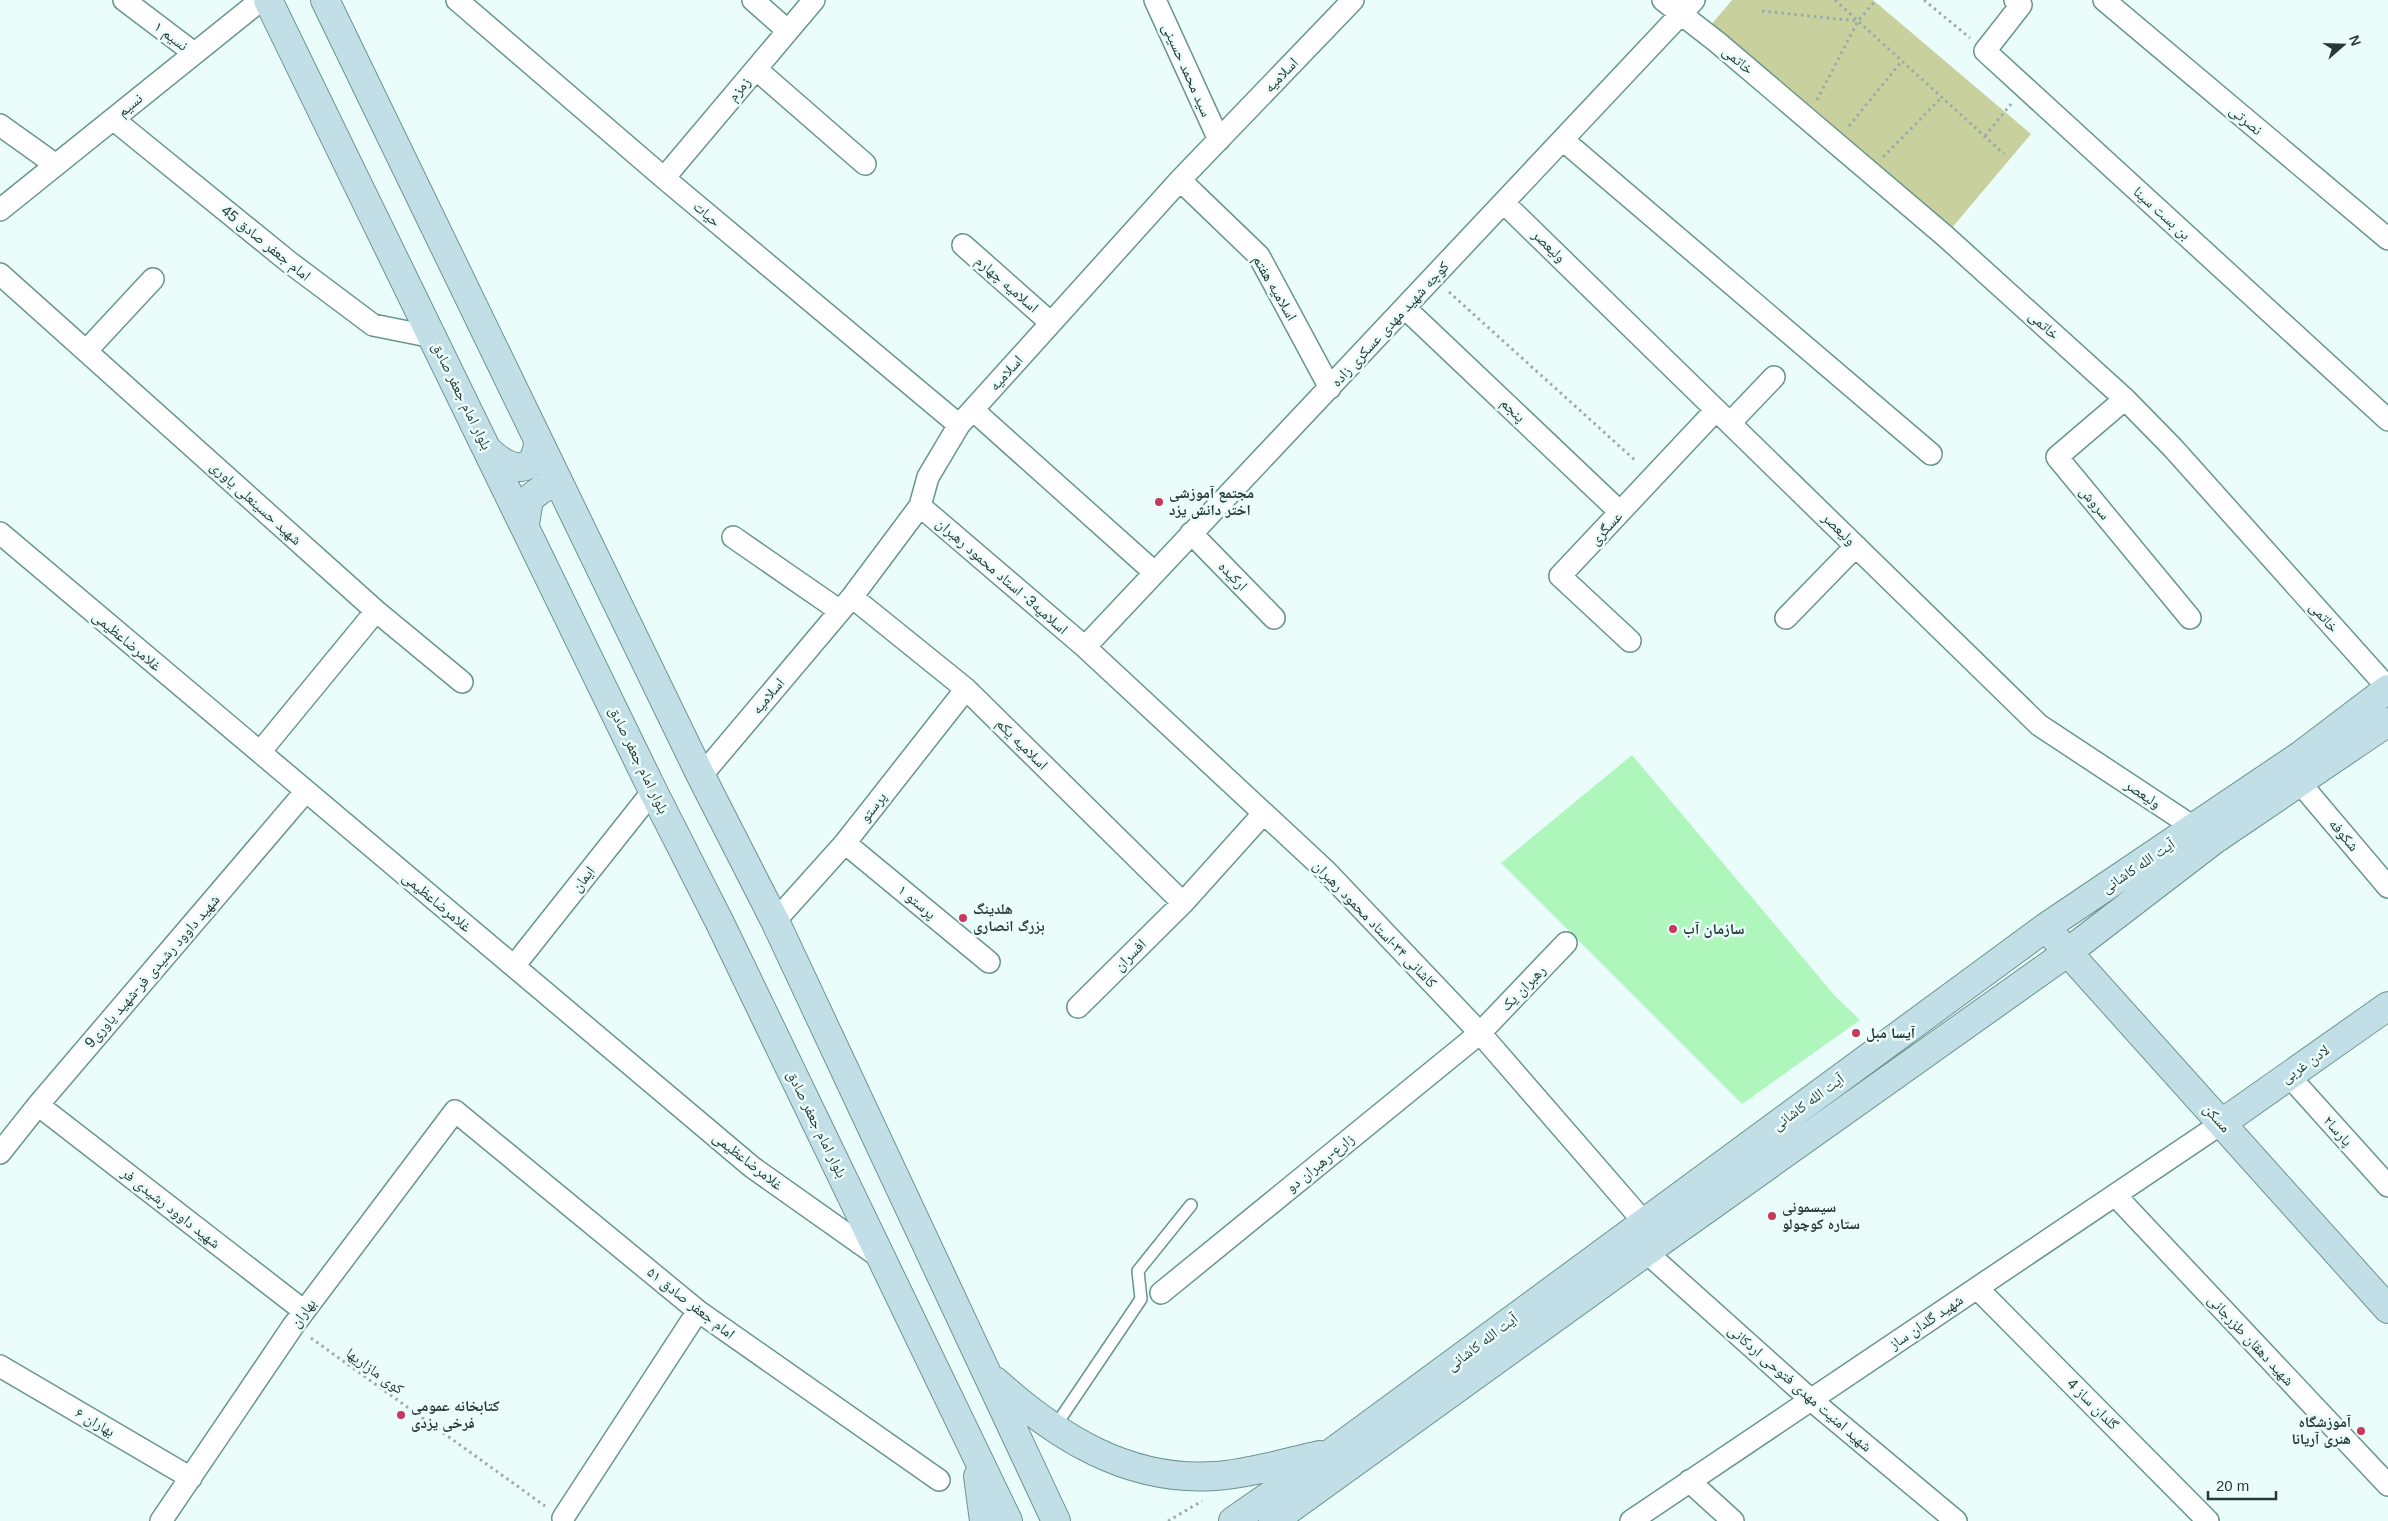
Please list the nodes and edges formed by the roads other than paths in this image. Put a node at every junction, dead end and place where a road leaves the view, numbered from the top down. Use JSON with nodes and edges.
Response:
{"nodes":[{"id":1,"x":124,"y":0,"type":"edge"},
{"id":2,"x":261,"y":0,"type":"edge"},
{"id":3,"x":268,"y":0,"type":"edge"},
{"id":4,"x":325,"y":0,"type":"edge"},
{"id":5,"x":458,"y":0,"type":"edge"},
{"id":6,"x":753,"y":0,"type":"edge"},
{"id":7,"x":814,"y":0,"type":"edge"},
{"id":8,"x":1155,"y":0,"type":"edge"},
{"id":9,"x":1352,"y":0,"type":"edge"},
{"id":10,"x":1663,"y":0,"type":"edge"},
{"id":11,"x":2015,"y":0,"type":"edge"},
{"id":12,"x":2104,"y":0,"type":"edge"},
{"id":13,"x":1687,"y":7,"type":"edge"},
{"id":14,"x":788,"y":31,"type":"junction"},
{"id":15,"x":194,"y":53,"type":"junction"},
{"id":16,"x":756,"y":69,"type":"junction"},
{"id":17,"x":114,"y":119,"type":"junction"},
{"id":18,"x":0,"y":125,"type":"edge"},
{"id":19,"x":1219,"y":140,"type":"junction"},
{"id":20,"x":1563,"y":140,"type":"junction"},
{"id":21,"x":865,"y":164,"type":"dead end"},
{"id":22,"x":56,"y":165,"type":"junction"},
{"id":23,"x":664,"y":178,"type":"junction"},
{"id":24,"x":1180,"y":180,"type":"junction"},
{"id":25,"x":1504,"y":203,"type":"junction"},
{"id":26,"x":0,"y":210,"type":"edge"},
{"id":27,"x":2388,"y":239,"type":"edge"},
{"id":28,"x":963,"y":245,"type":"dead end"},
{"id":29,"x":0,"y":274,"type":"edge"},
{"id":30,"x":153,"y":280,"type":"dead end"},
{"id":31,"x":1405,"y":308,"type":"junction"},
{"id":32,"x":1052,"y":323,"type":"junction"},
{"id":33,"x":433,"y":337,"type":"junction"},
{"id":34,"x":86,"y":350,"type":"junction"},
{"id":35,"x":1774,"y":377,"type":"dead end"},
{"id":36,"x":1330,"y":388,"type":"junction"},
{"id":37,"x":2125,"y":399,"type":"junction"},
{"id":38,"x":1723,"y":417,"type":"junction"},
{"id":39,"x":966,"y":418,"type":"junction"},
{"id":40,"x":2388,"y":420,"type":"edge"},
{"id":41,"x":538,"y":440,"type":"junction"},
{"id":42,"x":490,"y":452,"type":"junction"},
{"id":43,"x":1931,"y":454,"type":"dead end"},
{"id":44,"x":562,"y":489,"type":"junction"},
{"id":45,"x":920,"y":506,"type":"junction"},
{"id":46,"x":1620,"y":512,"type":"junction"},
{"id":47,"x":524,"y":524,"type":"junction"},
{"id":48,"x":0,"y":533,"type":"edge"},
{"id":49,"x":1192,"y":533,"type":"junction"},
{"id":50,"x":733,"y":537,"type":"dead end"},
{"id":51,"x":1856,"y":546,"type":"junction"},
{"id":52,"x":1154,"y":572,"type":"junction"},
{"id":53,"x":846,"y":604,"type":"junction"},
{"id":54,"x":376,"y":610,"type":"junction"},
{"id":55,"x":1274,"y":618,"type":"dead end"},
{"id":56,"x":1786,"y":618,"type":"dead end"},
{"id":57,"x":2190,"y":618,"type":"dead end"},
{"id":58,"x":1630,"y":641,"type":"dead end"},
{"id":59,"x":1085,"y":646,"type":"junction"},
{"id":60,"x":462,"y":682,"type":"dead end"},
{"id":61,"x":966,"y":689,"type":"junction"},
{"id":62,"x":2388,"y":689,"type":"edge"},
{"id":63,"x":2388,"y":722,"type":"edge"},
{"id":64,"x":260,"y":752,"type":"junction"},
{"id":65,"x":701,"y":776,"type":"junction"},
{"id":66,"x":2300,"y":784,"type":"junction"},
{"id":67,"x":306,"y":791,"type":"junction"},
{"id":68,"x":653,"y":791,"type":"junction"},
{"id":69,"x":1263,"y":814,"type":"junction"},
{"id":70,"x":2195,"y":828,"type":"junction"},
{"id":71,"x":845,"y":843,"type":"junction"},
{"id":72,"x":2388,"y":887,"type":"edge"},
{"id":73,"x":1183,"y":903,"type":"junction"},
{"id":74,"x":775,"y":921,"type":"junction"},
{"id":75,"x":2046,"y":927,"type":"junction"},
{"id":76,"x":1566,"y":943,"type":"dead end"},
{"id":77,"x":2068,"y":952,"type":"junction"},
{"id":78,"x":989,"y":962,"type":"dead end"},
{"id":79,"x":514,"y":966,"type":"junction"},
{"id":80,"x":2388,"y":1006,"type":"edge"},
{"id":81,"x":1078,"y":1008,"type":"dead end"},
{"id":82,"x":1480,"y":1033,"type":"junction"},
{"id":83,"x":2289,"y":1076,"type":"junction"},
{"id":84,"x":38,"y":1104,"type":"junction"},
{"id":85,"x":455,"y":1111,"type":"joint"},
{"id":86,"x":2222,"y":1123,"type":"junction"},
{"id":87,"x":0,"y":1153,"type":"edge"},
{"id":88,"x":2388,"y":1186,"type":"edge"},
{"id":89,"x":2115,"y":1195,"type":"junction"},
{"id":90,"x":1191,"y":1205,"type":"dead end"},
{"id":91,"x":1644,"y":1222,"type":"junction"},
{"id":92,"x":1646,"y":1252,"type":"junction"},
{"id":93,"x":882,"y":1260,"type":"junction"},
{"id":94,"x":1977,"y":1288,"type":"junction"},
{"id":95,"x":1161,"y":1293,"type":"dead end"},
{"id":96,"x":2388,"y":1310,"type":"edge"},
{"id":97,"x":698,"y":1311,"type":"junction"},
{"id":98,"x":299,"y":1319,"type":"junction"},
{"id":99,"x":0,"y":1366,"type":"edge"},
{"id":100,"x":986,"y":1374,"type":"junction"},
{"id":101,"x":1810,"y":1399,"type":"junction"},
{"id":102,"x":1054,"y":1429,"type":"junction"},
{"id":103,"x":974,"y":1450,"type":"junction"},
{"id":104,"x":1331,"y":1453,"type":"junction"},
{"id":105,"x":191,"y":1478,"type":"junction"},
{"id":106,"x":939,"y":1480,"type":"dead end"},
{"id":107,"x":1689,"y":1481,"type":"junction"},
{"id":108,"x":2388,"y":1485,"type":"edge"},
{"id":109,"x":562,"y":1518,"type":"road end"},
{"id":110,"x":161,"y":1521,"type":"edge"},
{"id":111,"x":984,"y":1521,"type":"edge"},
{"id":112,"x":1008,"y":1521,"type":"edge"},
{"id":113,"x":1056,"y":1521,"type":"edge"},
{"id":114,"x":1233,"y":1521,"type":"edge"},
{"id":115,"x":1273,"y":1521,"type":"edge"},
{"id":116,"x":1631,"y":1521,"type":"edge"},
{"id":117,"x":1733,"y":1521,"type":"edge"},
{"id":118,"x":1956,"y":1521,"type":"edge"},
{"id":119,"x":2208,"y":1521,"type":"edge"}],
"edges":[{"from":1,"to":15,"type":"street","name":"نسیم ۱"},
{"from":2,"to":15,"type":"street","name":"نسیم"},
{"from":3,"to":33,"type":"main road","name":"بلوار امام جعفر صادق"},
{"from":4,"to":41,"type":"main road"},
{"from":5,"to":23,"type":"street","name":"حیات"},
{"from":6,"to":14,"type":"street"},
{"from":7,"to":14,"type":"street","name":"زمزم"},
{"from":8,"to":19,"type":"street","name":"سید محمد حسینی"},
{"from":9,"to":19,"type":"street","name":"اسلامیه"},
{"from":10,"to":13,"type":"street","name":"خاتمی"},
{"from":11,"to":40,"type":"street","name":"بن بست سینا"},
{"from":12,"to":27,"type":"street","name":"نصرتی"},
{"from":13,"to":20,"type":"street","name":"کوچه شهید مهدی عسکری زاده"},
{"from":13,"to":37,"type":"street","name":"خاتمی"},
{"from":14,"to":16,"type":"street","name":"زمزم"},
{"from":15,"to":17,"type":"street","name":"نسیم"},
{"from":16,"to":21,"type":"street"},
{"from":16,"to":23,"type":"street","name":"زمزم"},
{"from":17,"to":22,"type":"street","name":"نسیم"},
{"from":17,"to":33,"type":"street","name":"امام جعفر صادق 45"},
{"from":18,"to":22,"type":"street"},
{"from":19,"to":24,"type":"street","name":"اسلامیه"},
{"from":20,"to":25,"type":"street","name":"کوچه شهید مهدی عسکری زاده"},
{"from":20,"to":43,"type":"street"},
{"from":22,"to":26,"type":"street","name":"نسیم"},
{"from":23,"to":39,"type":"street","name":"حیات"},
{"from":24,"to":32,"type":"street","name":"اسلامیه"},
{"from":24,"to":36,"type":"street","name":"اسلامیه هفتم"},
{"from":25,"to":31,"type":"street","name":"کوچه شهید مهدی عسکری زاده"},
{"from":25,"to":38,"type":"street","name":"ولیعصر"},
{"from":28,"to":32,"type":"street","name":"اسلامیه چهارم"},
{"from":29,"to":34,"type":"street","name":"شهید حسینعلی یاوری"},
{"from":30,"to":34,"type":"street"},
{"from":31,"to":36,"type":"street","name":"کوچه شهید مهدی عسکری زاده"},
{"from":31,"to":46,"type":"street","name":"پنجم"},
{"from":32,"to":39,"type":"street","name":"اسلامیه"},
{"from":33,"to":42,"type":"main road","name":"بلوار امام جعفر صادق"},
{"from":34,"to":54,"type":"street","name":"شهید حسینعلی یاوری"},
{"from":35,"to":38,"type":"street","name":"عسگری"},
{"from":36,"to":49,"type":"street","name":"کوچه شهید مهدی عسکری زاده"},
{"from":37,"to":57,"type":"street","name":"سروش"},
{"from":37,"to":62,"type":"street","name":"خاتمی"},
{"from":38,"to":46,"type":"street","name":"عسگری"},
{"from":38,"to":51,"type":"street","name":"ولیعصر"},
{"from":39,"to":45,"type":"street","name":"اسلامیه"},
{"from":39,"to":52,"type":"street","name":"حیات"},
{"from":41,"to":42,"type":"main road"},
{"from":41,"to":44,"type":"main road"},
{"from":42,"to":47,"type":"main road","name":"بلوار امام جعفر صادق"},
{"from":44,"to":47,"type":"main road"},
{"from":44,"to":65,"type":"main road"},
{"from":45,"to":53,"type":"street","name":"اسلامیه"},
{"from":45,"to":59,"type":"street","name":"اسلامیه3- استاد محمود رهبران"},
{"from":46,"to":58,"type":"street","name":"عسگری"},
{"from":47,"to":68,"type":"main road","name":"بلوار امام جعفر صادق"},
{"from":48,"to":64,"type":"street","name":"غلامرضاعظیمی"},
{"from":49,"to":52,"type":"street","name":"کوچه شهید مهدی عسکری زاده"},
{"from":49,"to":55,"type":"street","name":"ارکیده"},
{"from":50,"to":53,"type":"street","name":"اسلامیه یکم"},
{"from":51,"to":56,"type":"street"},
{"from":51,"to":70,"type":"street","name":"ولیعصر"},
{"from":52,"to":59,"type":"street","name":"کوچه شهید مهدی عسکری زاده"},
{"from":53,"to":61,"type":"street","name":"اسلامیه یکم"},
{"from":53,"to":65,"type":"street","name":"اسلامیه"},
{"from":54,"to":60,"type":"street","name":"شهید حسینعلی یاوری"},
{"from":54,"to":64,"type":"street"},
{"from":59,"to":69,"type":"street","name":"کاشانی ۳۴-استاد محمود رهبران"},
{"from":61,"to":71,"type":"street","name":"پرستو"},
{"from":61,"to":73,"type":"street","name":"اسلامیه یکم"},
{"from":62,"to":70,"type":"main road","name":"آیت الله کاشانی"},
{"from":63,"to":66,"type":"main road","name":"آیت الله کاشانی"},
{"from":64,"to":67,"type":"street","name":"غلامرضاعظیمی"},
{"from":65,"to":74,"type":"main road"},
{"from":66,"to":72,"type":"street","name":"شکوفه"},
{"from":66,"to":77,"type":"main road","name":"آیت الله کاشانی"},
{"from":67,"to":79,"type":"street","name":"غلامرضاعظیمی"},
{"from":67,"to":84,"type":"street","name":"شهید داوود رشیدی فر-شهید یاوری9"},
{"from":68,"to":79,"type":"street","name":"ایمان"},
{"from":68,"to":93,"type":"main road","name":"بلوار امام جعفر صادق"},
{"from":69,"to":73,"type":"street","name":"افسران"},
{"from":69,"to":82,"type":"street","name":"کاشانی ۳۴-استاد محمود رهبران"},
{"from":70,"to":75,"type":"main road","name":"آیت الله کاشانی"},
{"from":71,"to":74,"type":"street","name":"پرستو"},
{"from":71,"to":78,"type":"street","name":"پرستو ۱"},
{"from":73,"to":81,"type":"street","name":"افسران"},
{"from":74,"to":100,"type":"main road"},
{"from":75,"to":77,"type":"main road","name":"مسکن"},
{"from":75,"to":91,"type":"main road","name":"آیت الله کاشانی"},
{"from":76,"to":82,"type":"street","name":"رهبران یک"},
{"from":77,"to":86,"type":"main road","name":"مسکن"},
{"from":77,"to":92,"type":"main road","name":"آیت الله کاشانی"},
{"from":79,"to":93,"type":"street","name":"غلامرضاعظیمی"},
{"from":80,"to":83,"type":"main road","name":"لادن غربی"},
{"from":82,"to":91,"type":"street","name":"کاشانی ۳۴-استاد محمود رهبران"},
{"from":82,"to":95,"type":"street","name":"زارع-رهبران دو"},
{"from":83,"to":86,"type":"main road","name":"لادن غربی"},
{"from":83,"to":88,"type":"street","name":"پارسا۲"},
{"from":84,"to":87,"type":"street","name":"شهید داوود رشیدی فر-شهید یاوری9"},
{"from":84,"to":98,"type":"street","name":"شهید داوود رشیدی فر"},
{"from":85,"to":97,"type":"street","name":"امام جعفر صادق ۵۱"},
{"from":85,"to":98,"type":"street","name":"بهاران"},
{"from":86,"to":89,"type":"street","name":"شهید گلدان ساز"},
{"from":86,"to":96,"type":"main road","name":"مسکن"},
{"from":89,"to":94,"type":"street","name":"شهید گلدان ساز"},
{"from":89,"to":108,"type":"street","name":"شهید دهقان طزرجانی"},
{"from":90,"to":102,"type":"lane"},
{"from":91,"to":104,"type":"main road","name":"آیت الله کاشانی"},
{"from":92,"to":101,"type":"street","name":"شهید امنیت مهدی فتوحی اردکانی"},
{"from":92,"to":115,"type":"main road","name":"آیت الله کاشانی"},
{"from":93,"to":103,"type":"main road","name":"بلوار امام جعفر صادق"},
{"from":94,"to":101,"type":"street","name":"شهید گلدان ساز"},
{"from":94,"to":119,"type":"street","name":"گلدان ساز 4"},
{"from":97,"to":106,"type":"street","name":"امام جعفر صادق ۵۱"},
{"from":97,"to":109,"type":"street"},
{"from":98,"to":105,"type":"street","name":"بهاران"},
{"from":99,"to":105,"type":"street","name":"بهاران ۶"},
{"from":100,"to":102,"type":"main road"},
{"from":100,"to":113,"type":"main road"},
{"from":101,"to":107,"type":"street","name":"شهید گلدان ساز"},
{"from":101,"to":118,"type":"street","name":"شهید امنیت مهدی فتوحی اردکانی"},
{"from":102,"to":104,"type":"main road"},
{"from":103,"to":111,"type":"main road"},
{"from":103,"to":112,"type":"main road","name":"بلوار امام جعفر صادق"},
{"from":104,"to":114,"type":"main road","name":"آیت الله کاشانی"},
{"from":105,"to":110,"type":"street","name":"بهاران"},
{"from":107,"to":116,"type":"street","name":"شهید گلدان ساز"},
{"from":107,"to":117,"type":"street"}]}
